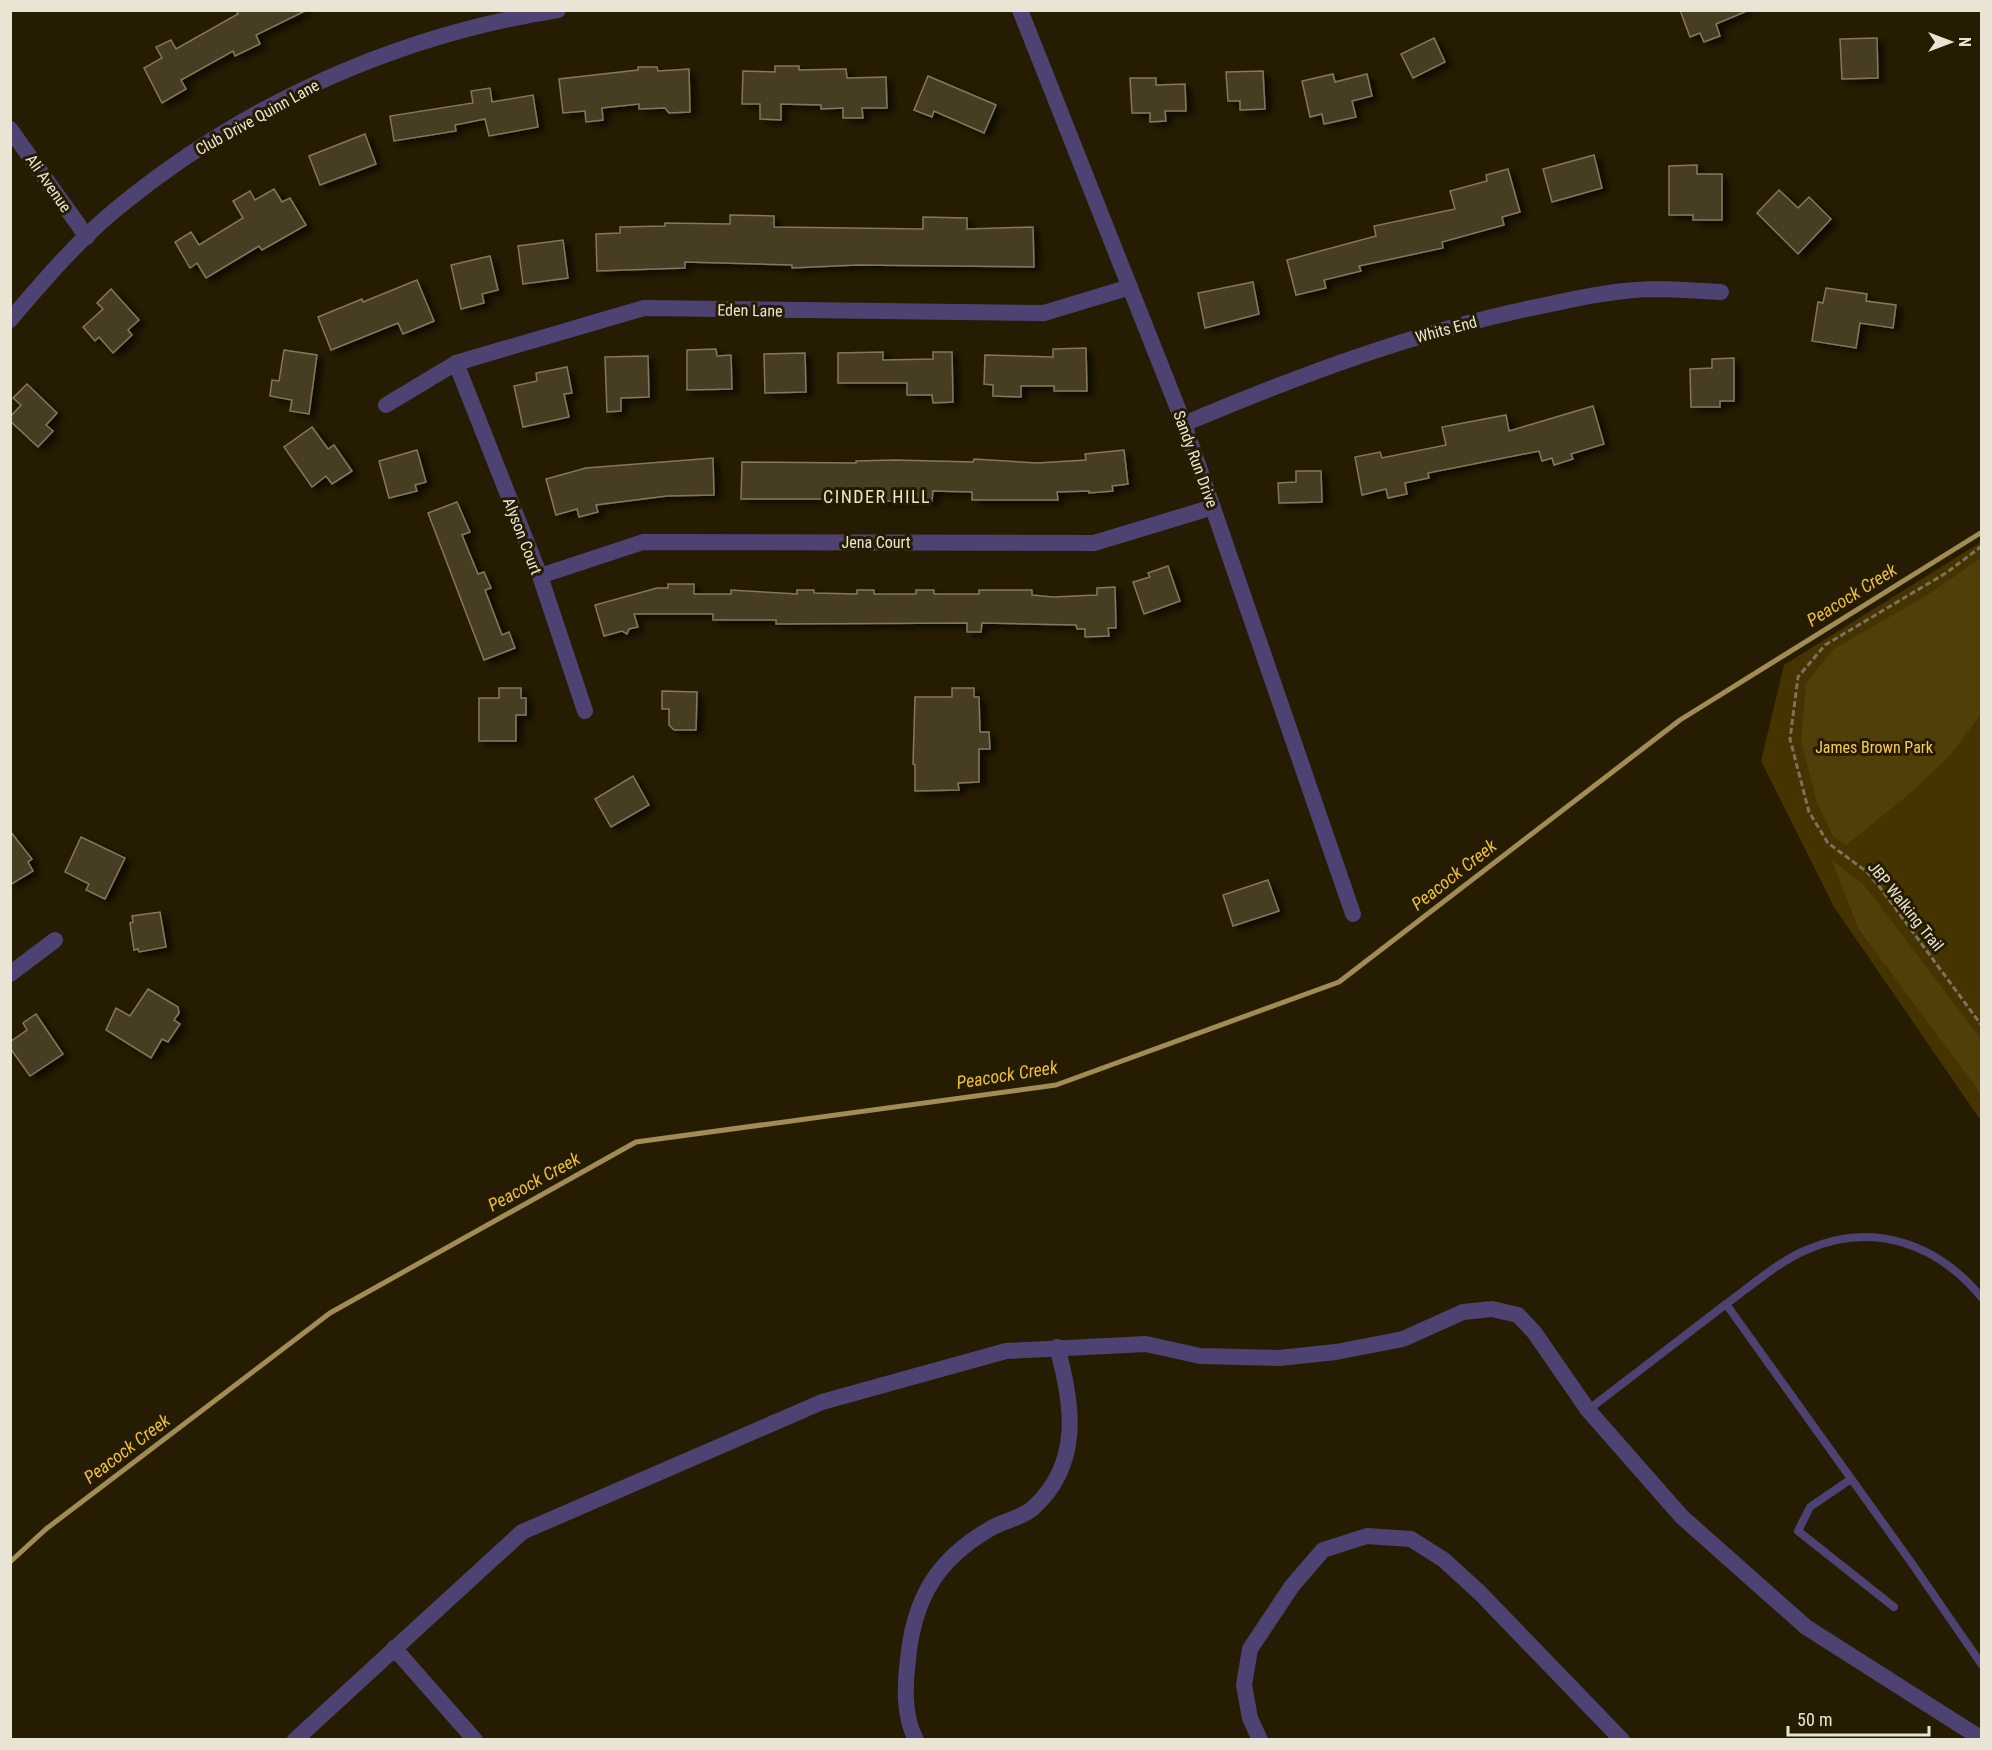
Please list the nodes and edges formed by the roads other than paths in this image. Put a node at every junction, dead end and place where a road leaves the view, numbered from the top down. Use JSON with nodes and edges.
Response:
{"nodes":[{"id":1,"x":558,"y":10,"type":"edge"},
{"id":2,"x":1020,"y":10,"type":"edge"},
{"id":3,"x":519,"y":13,"type":"edge"},
{"id":4,"x":10,"y":129,"type":"edge"},
{"id":5,"x":87,"y":237,"type":"junction"},
{"id":6,"x":1130,"y":287,"type":"junction"},
{"id":7,"x":1721,"y":292,"type":"dead end"},
{"id":8,"x":10,"y":320,"type":"edge"},
{"id":9,"x":456,"y":363,"type":"junction"},
{"id":10,"x":386,"y":405,"type":"dead end"},
{"id":11,"x":1184,"y":424,"type":"junction"},
{"id":12,"x":1213,"y":507,"type":"junction"},
{"id":13,"x":540,"y":576,"type":"junction"},
{"id":14,"x":585,"y":711,"type":"dead end"},
{"id":15,"x":1353,"y":914,"type":"dead end"},
{"id":16,"x":56,"y":940,"type":"dead end"},
{"id":17,"x":10,"y":974,"type":"edge"},
{"id":18,"x":1982,"y":1298,"type":"edge"},
{"id":19,"x":1726,"y":1304,"type":"junction"},
{"id":20,"x":1057,"y":1347,"type":"junction"},
{"id":21,"x":1588,"y":1410,"type":"junction"},
{"id":22,"x":1851,"y":1479,"type":"junction"},
{"id":23,"x":1894,"y":1607,"type":"dead end"},
{"id":24,"x":394,"y":1648,"type":"junction"},
{"id":25,"x":1982,"y":1665,"type":"edge"},
{"id":26,"x":1981,"y":1738,"type":"edge"},
{"id":27,"x":295,"y":1740,"type":"edge"},
{"id":28,"x":475,"y":1740,"type":"edge"},
{"id":29,"x":916,"y":1740,"type":"edge"},
{"id":30,"x":1260,"y":1740,"type":"edge"},
{"id":31,"x":1622,"y":1740,"type":"edge"}],
"edges":[{"from":1,"to":3,"type":"street","name":"Club Drive Quinn Lane"},
{"from":2,"to":6,"type":"street","name":"Sandy Run Drive"},
{"from":3,"to":5,"type":"street","name":"Club Drive Quinn Lane"},
{"from":4,"to":5,"type":"street","name":"Ali Avenue"},
{"from":5,"to":8,"type":"street","name":"Club Drive Quinn Lane"},
{"from":6,"to":9,"type":"street","name":"Eden Lane"},
{"from":6,"to":11,"type":"street","name":"Sandy Run Drive"},
{"from":7,"to":11,"type":"street","name":"Whits End"},
{"from":9,"to":10,"type":"street","name":"Eden Lane"},
{"from":9,"to":13,"type":"street","name":"Alyson Court"},
{"from":11,"to":12,"type":"street","name":"Sandy Run Drive"},
{"from":12,"to":13,"type":"street","name":"Jena Court"},
{"from":12,"to":15,"type":"street","name":"Sandy Run Drive"},
{"from":13,"to":14,"type":"street","name":"Alyson Court"},
{"from":16,"to":17,"type":"street"},
{"from":18,"to":19,"type":"lane"},
{"from":19,"to":21,"type":"lane"},
{"from":19,"to":22,"type":"lane"},
{"from":20,"to":21,"type":"street"},
{"from":20,"to":24,"type":"street"},
{"from":20,"to":29,"type":"street"},
{"from":21,"to":26,"type":"street"},
{"from":22,"to":23,"type":"lane"},
{"from":22,"to":25,"type":"lane"},
{"from":24,"to":27,"type":"street"},
{"from":24,"to":28,"type":"street"},
{"from":30,"to":31,"type":"street"}]}
